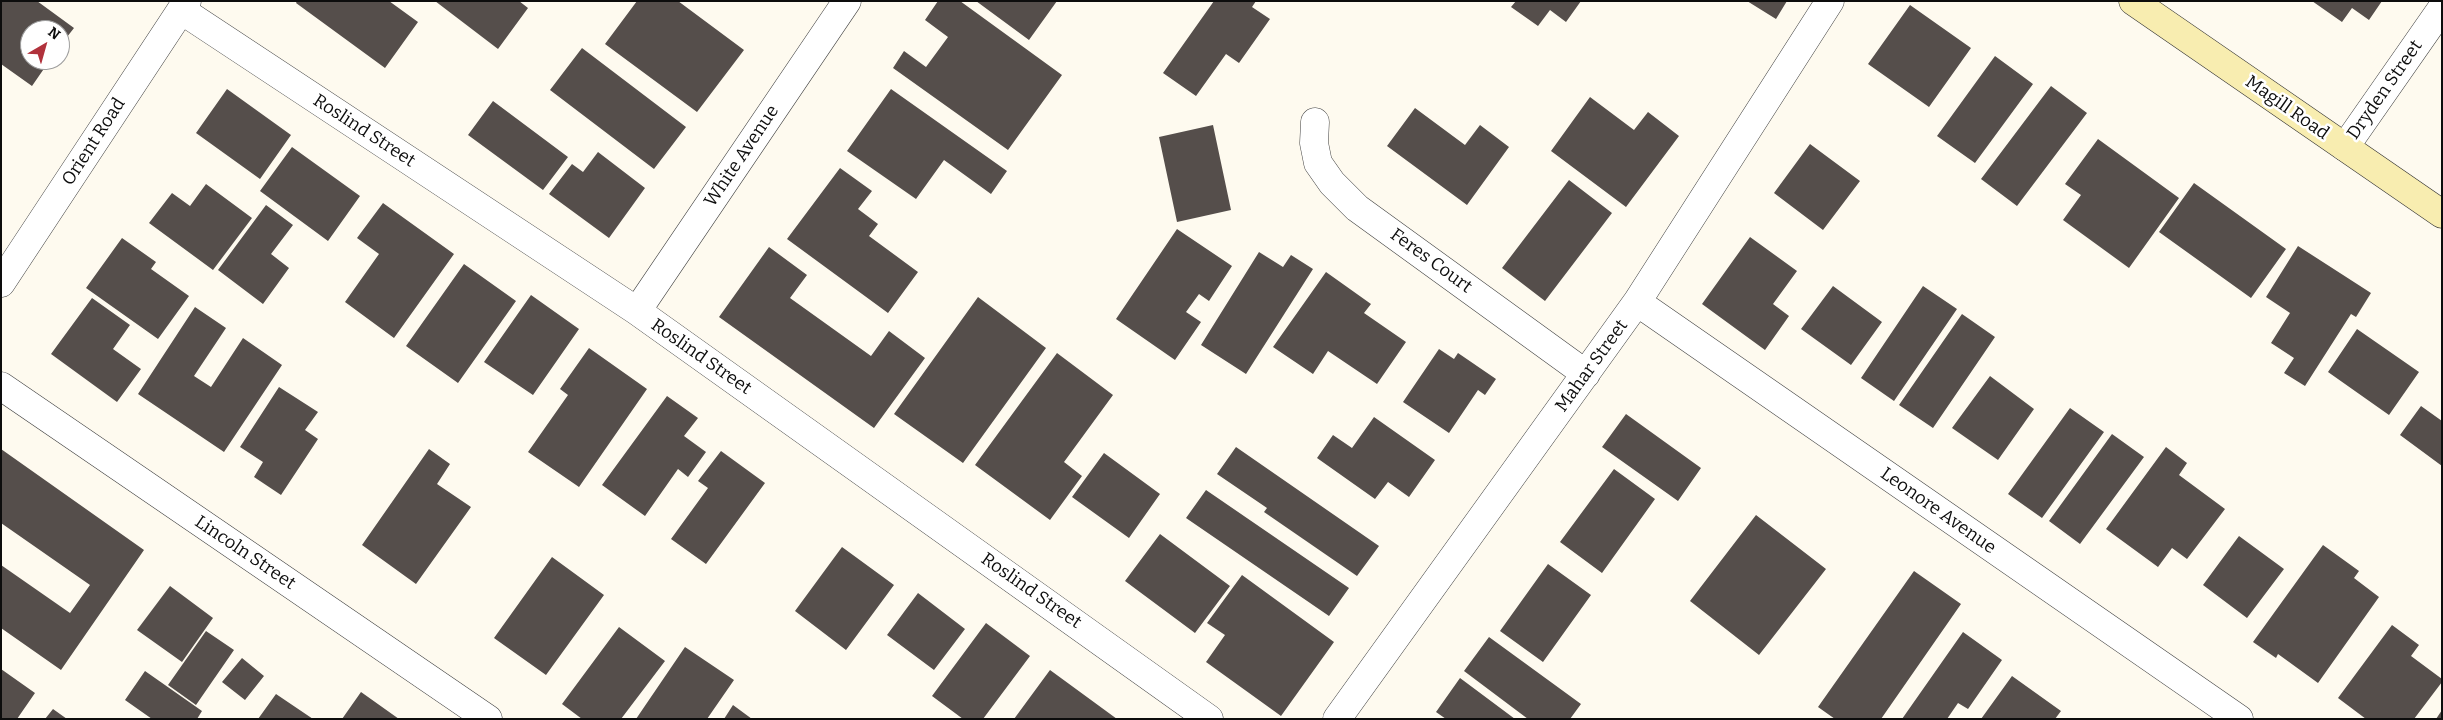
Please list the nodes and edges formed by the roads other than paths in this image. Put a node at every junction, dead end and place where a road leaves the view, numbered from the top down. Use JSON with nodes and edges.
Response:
{"nodes":[{"id":1,"x":847,"y":1,"type":"edge"},
{"id":2,"x":1830,"y":1,"type":"edge"},
{"id":3,"x":2132,"y":1,"type":"edge"},
{"id":4,"x":184,"y":6,"type":"edge"},
{"id":5,"x":2442,"y":8,"type":"edge"},
{"id":6,"x":1315,"y":122,"type":"dead end"},
{"id":7,"x":2344,"y":147,"type":"junction"},
{"id":8,"x":2442,"y":214,"type":"edge"},
{"id":9,"x":1,"y":283,"type":"edge"},
{"id":10,"x":1637,"y":302,"type":"junction"},
{"id":11,"x":637,"y":311,"type":"junction"},
{"id":12,"x":1586,"y":374,"type":"junction"},
{"id":13,"x":1,"y":386,"type":"edge"},
{"id":14,"x":488,"y":719,"type":"edge"},
{"id":15,"x":1209,"y":719,"type":"edge"},
{"id":16,"x":1337,"y":719,"type":"edge"},
{"id":17,"x":2239,"y":719,"type":"edge"}],
"edges":[{"from":1,"to":11,"type":"street","name":"White Avenue"},
{"from":2,"to":10,"type":"street","name":"Mahar Street"},
{"from":3,"to":7,"type":"main road","name":"Magill Road"},
{"from":4,"to":9,"type":"street","name":"Orient Road"},
{"from":4,"to":11,"type":"street","name":"Roslind Street"},
{"from":5,"to":7,"type":"street","name":"Dryden Street"},
{"from":6,"to":12,"type":"street","name":"Feres Court"},
{"from":7,"to":8,"type":"main road","name":"Magill Road"},
{"from":10,"to":12,"type":"street","name":"Mahar Street"},
{"from":10,"to":17,"type":"street","name":"Leonore Avenue"},
{"from":11,"to":15,"type":"street","name":"Roslind Street"},
{"from":12,"to":16,"type":"street","name":"Mahar Street"},
{"from":13,"to":14,"type":"street","name":"Lincoln Street"}]}
